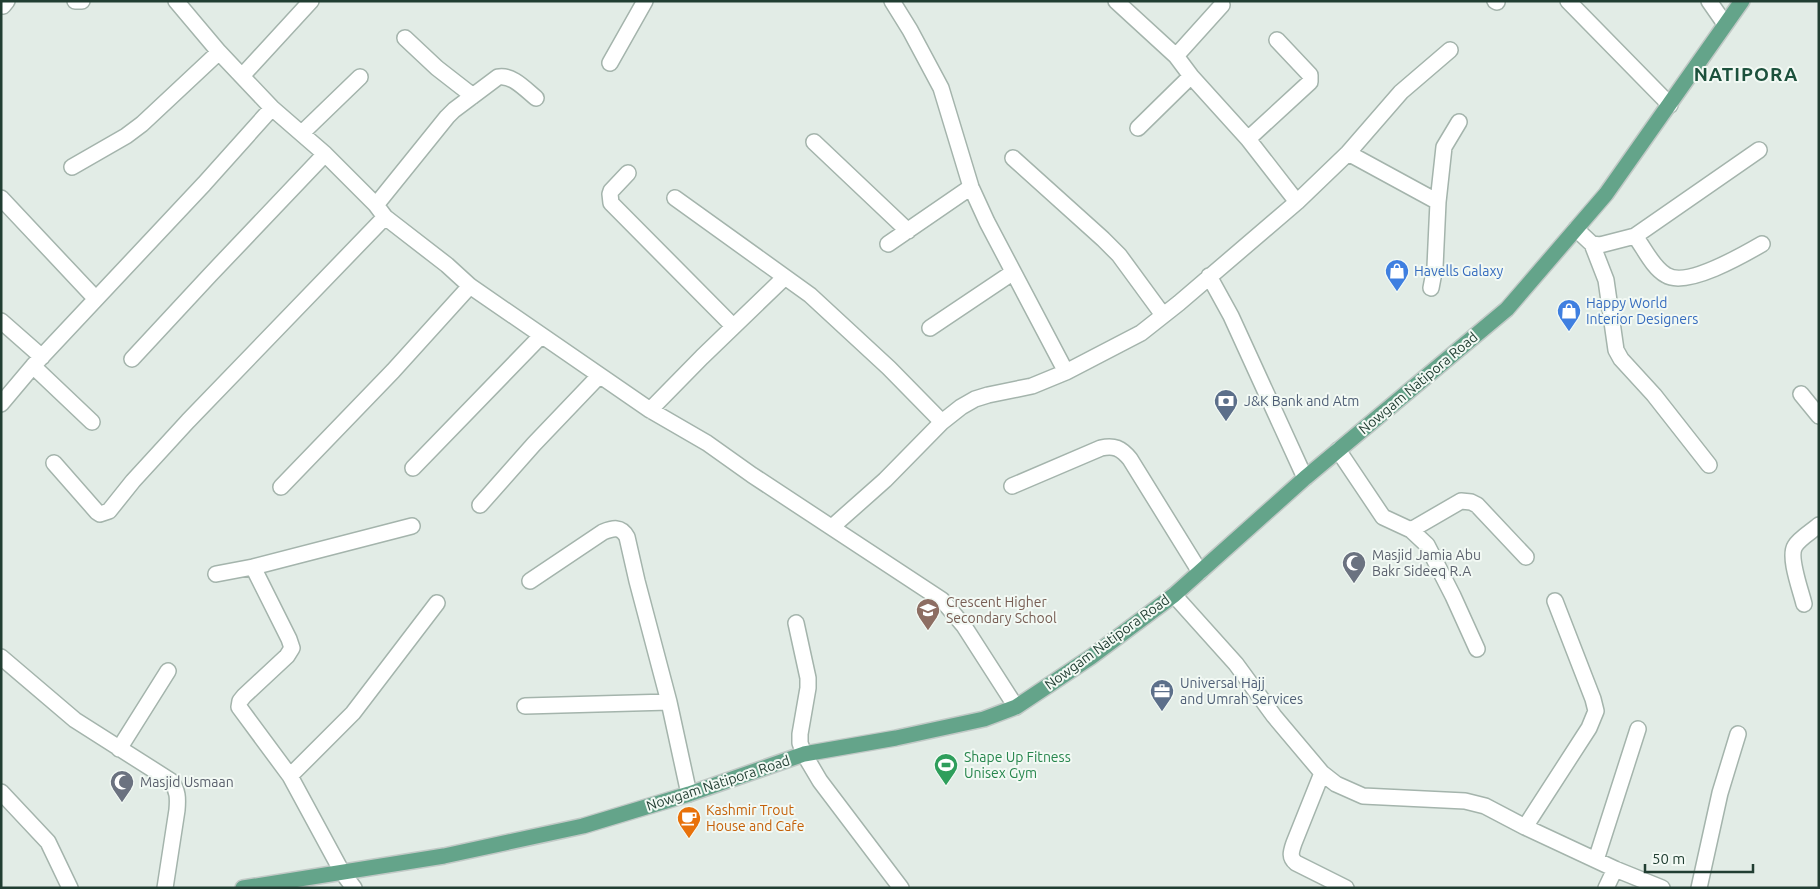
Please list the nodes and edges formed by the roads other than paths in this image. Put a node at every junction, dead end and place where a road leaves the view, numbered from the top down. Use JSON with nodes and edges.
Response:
{"nodes":[{"id":1,"x":75,"y":1,"type":"edge"},
{"id":2,"x":82,"y":1,"type":"edge"},
{"id":3,"x":176,"y":1,"type":"edge"},
{"id":4,"x":311,"y":1,"type":"edge"},
{"id":5,"x":645,"y":1,"type":"edge"},
{"id":6,"x":892,"y":1,"type":"edge"},
{"id":7,"x":1116,"y":1,"type":"edge"},
{"id":8,"x":1568,"y":1,"type":"edge"},
{"id":9,"x":1709,"y":1,"type":"edge"},
{"id":10,"x":1742,"y":1,"type":"edge"},
{"id":11,"x":1222,"y":5,"type":"dead end"},
{"id":12,"x":1725,"y":24,"type":"junction"},
{"id":13,"x":405,"y":38,"type":"dead end"},
{"id":14,"x":1277,"y":40,"type":"dead end"},
{"id":15,"x":1450,"y":50,"type":"dead end"},
{"id":16,"x":219,"y":52,"type":"junction"},
{"id":17,"x":1176,"y":56,"type":"junction"},
{"id":18,"x":610,"y":62,"type":"dead end"},
{"id":19,"x":242,"y":76,"type":"junction"},
{"id":20,"x":1191,"y":76,"type":"junction"},
{"id":21,"x":360,"y":77,"type":"dead end"},
{"id":22,"x":472,"y":96,"type":"junction"},
{"id":23,"x":536,"y":98,"type":"dead end"},
{"id":24,"x":1670,"y":105,"type":"junction"},
{"id":25,"x":272,"y":108,"type":"junction"},
{"id":26,"x":1459,"y":122,"type":"dead end"},
{"id":27,"x":1138,"y":128,"type":"dead end"},
{"id":28,"x":302,"y":133,"type":"junction"},
{"id":29,"x":1248,"y":139,"type":"junction"},
{"id":30,"x":814,"y":142,"type":"dead end"},
{"id":31,"x":1759,"y":150,"type":"dead end"},
{"id":32,"x":1348,"y":153,"type":"junction"},
{"id":33,"x":325,"y":154,"type":"junction"},
{"id":34,"x":1014,"y":158,"type":"dead end"},
{"id":35,"x":72,"y":167,"type":"dead end"},
{"id":36,"x":628,"y":174,"type":"dead end"},
{"id":37,"x":971,"y":187,"type":"junction"},
{"id":38,"x":1,"y":198,"type":"edge"},
{"id":39,"x":675,"y":198,"type":"dead end"},
{"id":40,"x":1297,"y":202,"type":"junction"},
{"id":41,"x":1438,"y":202,"type":"junction"},
{"id":42,"x":376,"y":205,"type":"junction"},
{"id":43,"x":386,"y":217,"type":"junction"},
{"id":44,"x":1576,"y":229,"type":"junction"},
{"id":45,"x":908,"y":231,"type":"junction"},
{"id":46,"x":1635,"y":236,"type":"junction"},
{"id":47,"x":888,"y":244,"type":"dead end"},
{"id":48,"x":1592,"y":244,"type":"junction"},
{"id":49,"x":1762,"y":244,"type":"dead end"},
{"id":50,"x":1012,"y":273,"type":"junction"},
{"id":51,"x":1209,"y":276,"type":"junction"},
{"id":52,"x":785,"y":277,"type":"junction"},
{"id":53,"x":470,"y":286,"type":"junction"},
{"id":54,"x":1431,"y":288,"type":"dead end"},
{"id":55,"x":96,"y":299,"type":"junction"},
{"id":56,"x":1163,"y":315,"type":"junction"},
{"id":57,"x":1,"y":321,"type":"edge"},
{"id":58,"x":733,"y":326,"type":"junction"},
{"id":59,"x":930,"y":328,"type":"dead end"},
{"id":60,"x":542,"y":336,"type":"junction"},
{"id":61,"x":132,"y":359,"type":"dead end"},
{"id":62,"x":37,"y":361,"type":"junction"},
{"id":63,"x":1066,"y":372,"type":"junction"},
{"id":64,"x":599,"y":376,"type":"junction"},
{"id":65,"x":1801,"y":394,"type":"dead end"},
{"id":66,"x":1,"y":404,"type":"edge"},
{"id":67,"x":650,"y":410,"type":"junction"},
{"id":68,"x":1819,"y":416,"type":"edge"},
{"id":69,"x":92,"y":422,"type":"dead end"},
{"id":70,"x":942,"y":422,"type":"junction"},
{"id":71,"x":1338,"y":450,"type":"junction"},
{"id":72,"x":54,"y":463,"type":"dead end"},
{"id":73,"x":1709,"y":465,"type":"dead end"},
{"id":74,"x":413,"y":468,"type":"dead end"},
{"id":75,"x":1305,"y":478,"type":"junction"},
{"id":76,"x":1012,"y":486,"type":"dead end"},
{"id":77,"x":281,"y":487,"type":"dead end"},
{"id":78,"x":480,"y":505,"type":"dead end"},
{"id":79,"x":1819,"y":525,"type":"edge"},
{"id":80,"x":412,"y":526,"type":"dead end"},
{"id":81,"x":832,"y":527,"type":"junction"},
{"id":82,"x":1411,"y":530,"type":"junction"},
{"id":83,"x":1526,"y":557,"type":"dead end"},
{"id":84,"x":253,"y":567,"type":"junction"},
{"id":85,"x":1200,"y":572,"type":"junction"},
{"id":86,"x":216,"y":574,"type":"dead end"},
{"id":87,"x":530,"y":581,"type":"dead end"},
{"id":88,"x":1174,"y":595,"type":"junction"},
{"id":89,"x":1555,"y":601,"type":"dead end"},
{"id":90,"x":437,"y":603,"type":"dead end"},
{"id":91,"x":1804,"y":604,"type":"dead end"},
{"id":92,"x":796,"y":623,"type":"dead end"},
{"id":93,"x":1477,"y":649,"type":"dead end"},
{"id":94,"x":1,"y":657,"type":"edge"},
{"id":95,"x":168,"y":670,"type":"dead end"},
{"id":96,"x":669,"y":702,"type":"junction"},
{"id":97,"x":526,"y":706,"type":"dead end"},
{"id":98,"x":1016,"y":707,"type":"junction"},
{"id":99,"x":1638,"y":729,"type":"dead end"},
{"id":100,"x":1738,"y":734,"type":"dead end"},
{"id":101,"x":118,"y":749,"type":"junction"},
{"id":102,"x":804,"y":754,"type":"junction"},
{"id":103,"x":1322,"y":773,"type":"junction"},
{"id":104,"x":290,"y":776,"type":"junction"},
{"id":105,"x":1,"y":792,"type":"edge"},
{"id":106,"x":689,"y":794,"type":"junction"},
{"id":107,"x":1524,"y":827,"type":"junction"},
{"id":108,"x":1596,"y":860,"type":"junction"},
{"id":109,"x":1614,"y":869,"type":"junction"},
{"id":110,"x":342,"y":872,"type":"junction"},
{"id":111,"x":893,"y":885,"type":"edge"},
{"id":112,"x":70,"y":888,"type":"edge"},
{"id":113,"x":165,"y":888,"type":"edge"},
{"id":114,"x":242,"y":888,"type":"edge"},
{"id":115,"x":354,"y":888,"type":"edge"},
{"id":116,"x":1346,"y":888,"type":"edge"},
{"id":117,"x":1606,"y":888,"type":"edge"},
{"id":118,"x":1662,"y":888,"type":"edge"},
{"id":119,"x":1699,"y":888,"type":"edge"}],
"edges":[{"from":1,"to":2,"type":"street"},
{"from":3,"to":16,"type":"street"},
{"from":4,"to":19,"type":"street"},
{"from":5,"to":18,"type":"street"},
{"from":6,"to":37,"type":"street"},
{"from":7,"to":17,"type":"street"},
{"from":8,"to":24,"type":"street"},
{"from":9,"to":12,"type":"street"},
{"from":10,"to":12,"type":"main road","name":"Nowgam Natipora Road"},
{"from":11,"to":17,"type":"street"},
{"from":12,"to":24,"type":"main road","name":"Nowgam Natipora Road"},
{"from":13,"to":22,"type":"street"},
{"from":14,"to":29,"type":"street"},
{"from":15,"to":32,"type":"street"},
{"from":16,"to":19,"type":"street"},
{"from":16,"to":35,"type":"street"},
{"from":17,"to":20,"type":"street"},
{"from":19,"to":25,"type":"street"},
{"from":20,"to":27,"type":"street"},
{"from":20,"to":29,"type":"street"},
{"from":21,"to":28,"type":"street"},
{"from":22,"to":23,"type":"street"},
{"from":22,"to":42,"type":"street"},
{"from":24,"to":44,"type":"main road","name":"Nowgam Natipora Road"},
{"from":25,"to":28,"type":"street"},
{"from":25,"to":55,"type":"street"},
{"from":26,"to":41,"type":"street"},
{"from":28,"to":33,"type":"street"},
{"from":29,"to":40,"type":"street"},
{"from":30,"to":45,"type":"street"},
{"from":31,"to":46,"type":"street"},
{"from":32,"to":40,"type":"street"},
{"from":32,"to":41,"type":"street"},
{"from":33,"to":42,"type":"street"},
{"from":33,"to":61,"type":"street"},
{"from":34,"to":56,"type":"street"},
{"from":36,"to":58,"type":"street"},
{"from":37,"to":45,"type":"street"},
{"from":37,"to":50,"type":"street"},
{"from":38,"to":55,"type":"street"},
{"from":39,"to":52,"type":"street"},
{"from":40,"to":51,"type":"street"},
{"from":41,"to":54,"type":"street"},
{"from":42,"to":43,"type":"street"},
{"from":43,"to":53,"type":"street"},
{"from":43,"to":72,"type":"street"},
{"from":44,"to":48,"type":"street"},
{"from":44,"to":71,"type":"main road","name":"Nowgam Natipora Road"},
{"from":45,"to":47,"type":"street"},
{"from":46,"to":48,"type":"street"},
{"from":46,"to":49,"type":"street"},
{"from":48,"to":73,"type":"street"},
{"from":50,"to":59,"type":"street"},
{"from":50,"to":63,"type":"street"},
{"from":51,"to":56,"type":"street"},
{"from":51,"to":75,"type":"street"},
{"from":52,"to":58,"type":"street"},
{"from":52,"to":70,"type":"street"},
{"from":53,"to":60,"type":"street"},
{"from":53,"to":77,"type":"street"},
{"from":55,"to":62,"type":"street"},
{"from":56,"to":63,"type":"street"},
{"from":57,"to":62,"type":"street"},
{"from":58,"to":67,"type":"street"},
{"from":60,"to":64,"type":"street"},
{"from":60,"to":74,"type":"street"},
{"from":62,"to":66,"type":"street"},
{"from":62,"to":69,"type":"street"},
{"from":63,"to":70,"type":"street"},
{"from":64,"to":67,"type":"street"},
{"from":64,"to":78,"type":"street"},
{"from":65,"to":68,"type":"street"},
{"from":67,"to":81,"type":"street"},
{"from":70,"to":81,"type":"street"},
{"from":71,"to":75,"type":"main road","name":"Nowgam Natipora Road"},
{"from":71,"to":82,"type":"street"},
{"from":75,"to":85,"type":"main road","name":"Nowgam Natipora Road"},
{"from":76,"to":85,"type":"street"},
{"from":79,"to":91,"type":"street"},
{"from":80,"to":84,"type":"street"},
{"from":81,"to":98,"type":"street"},
{"from":82,"to":83,"type":"street"},
{"from":82,"to":93,"type":"street"},
{"from":84,"to":86,"type":"street"},
{"from":84,"to":104,"type":"street"},
{"from":85,"to":88,"type":"main road","name":"Nowgam Natipora Road"},
{"from":87,"to":96,"type":"street"},
{"from":88,"to":98,"type":"main road","name":"Nowgam Natipora Road"},
{"from":88,"to":103,"type":"street"},
{"from":89,"to":107,"type":"street"},
{"from":90,"to":104,"type":"street"},
{"from":92,"to":102,"type":"street"},
{"from":94,"to":101,"type":"street"},
{"from":95,"to":101,"type":"street"},
{"from":96,"to":97,"type":"street"},
{"from":96,"to":106,"type":"street"},
{"from":98,"to":102,"type":"main road","name":"Nowgam Natipora Road"},
{"from":99,"to":108,"type":"street"},
{"from":100,"to":119,"type":"street"},
{"from":101,"to":113,"type":"street"},
{"from":102,"to":106,"type":"main road","name":"Nowgam Natipora Road"},
{"from":102,"to":111,"type":"street"},
{"from":103,"to":107,"type":"street"},
{"from":103,"to":116,"type":"street"},
{"from":104,"to":110,"type":"street"},
{"from":105,"to":112,"type":"street"},
{"from":106,"to":110,"type":"main road","name":"Nowgam Natipora Road"},
{"from":107,"to":108,"type":"street"},
{"from":108,"to":109,"type":"street"},
{"from":109,"to":117,"type":"street"},
{"from":109,"to":118,"type":"street"},
{"from":110,"to":114,"type":"main road","name":"Nowgam Natipora Road"},
{"from":110,"to":115,"type":"street"}]}
